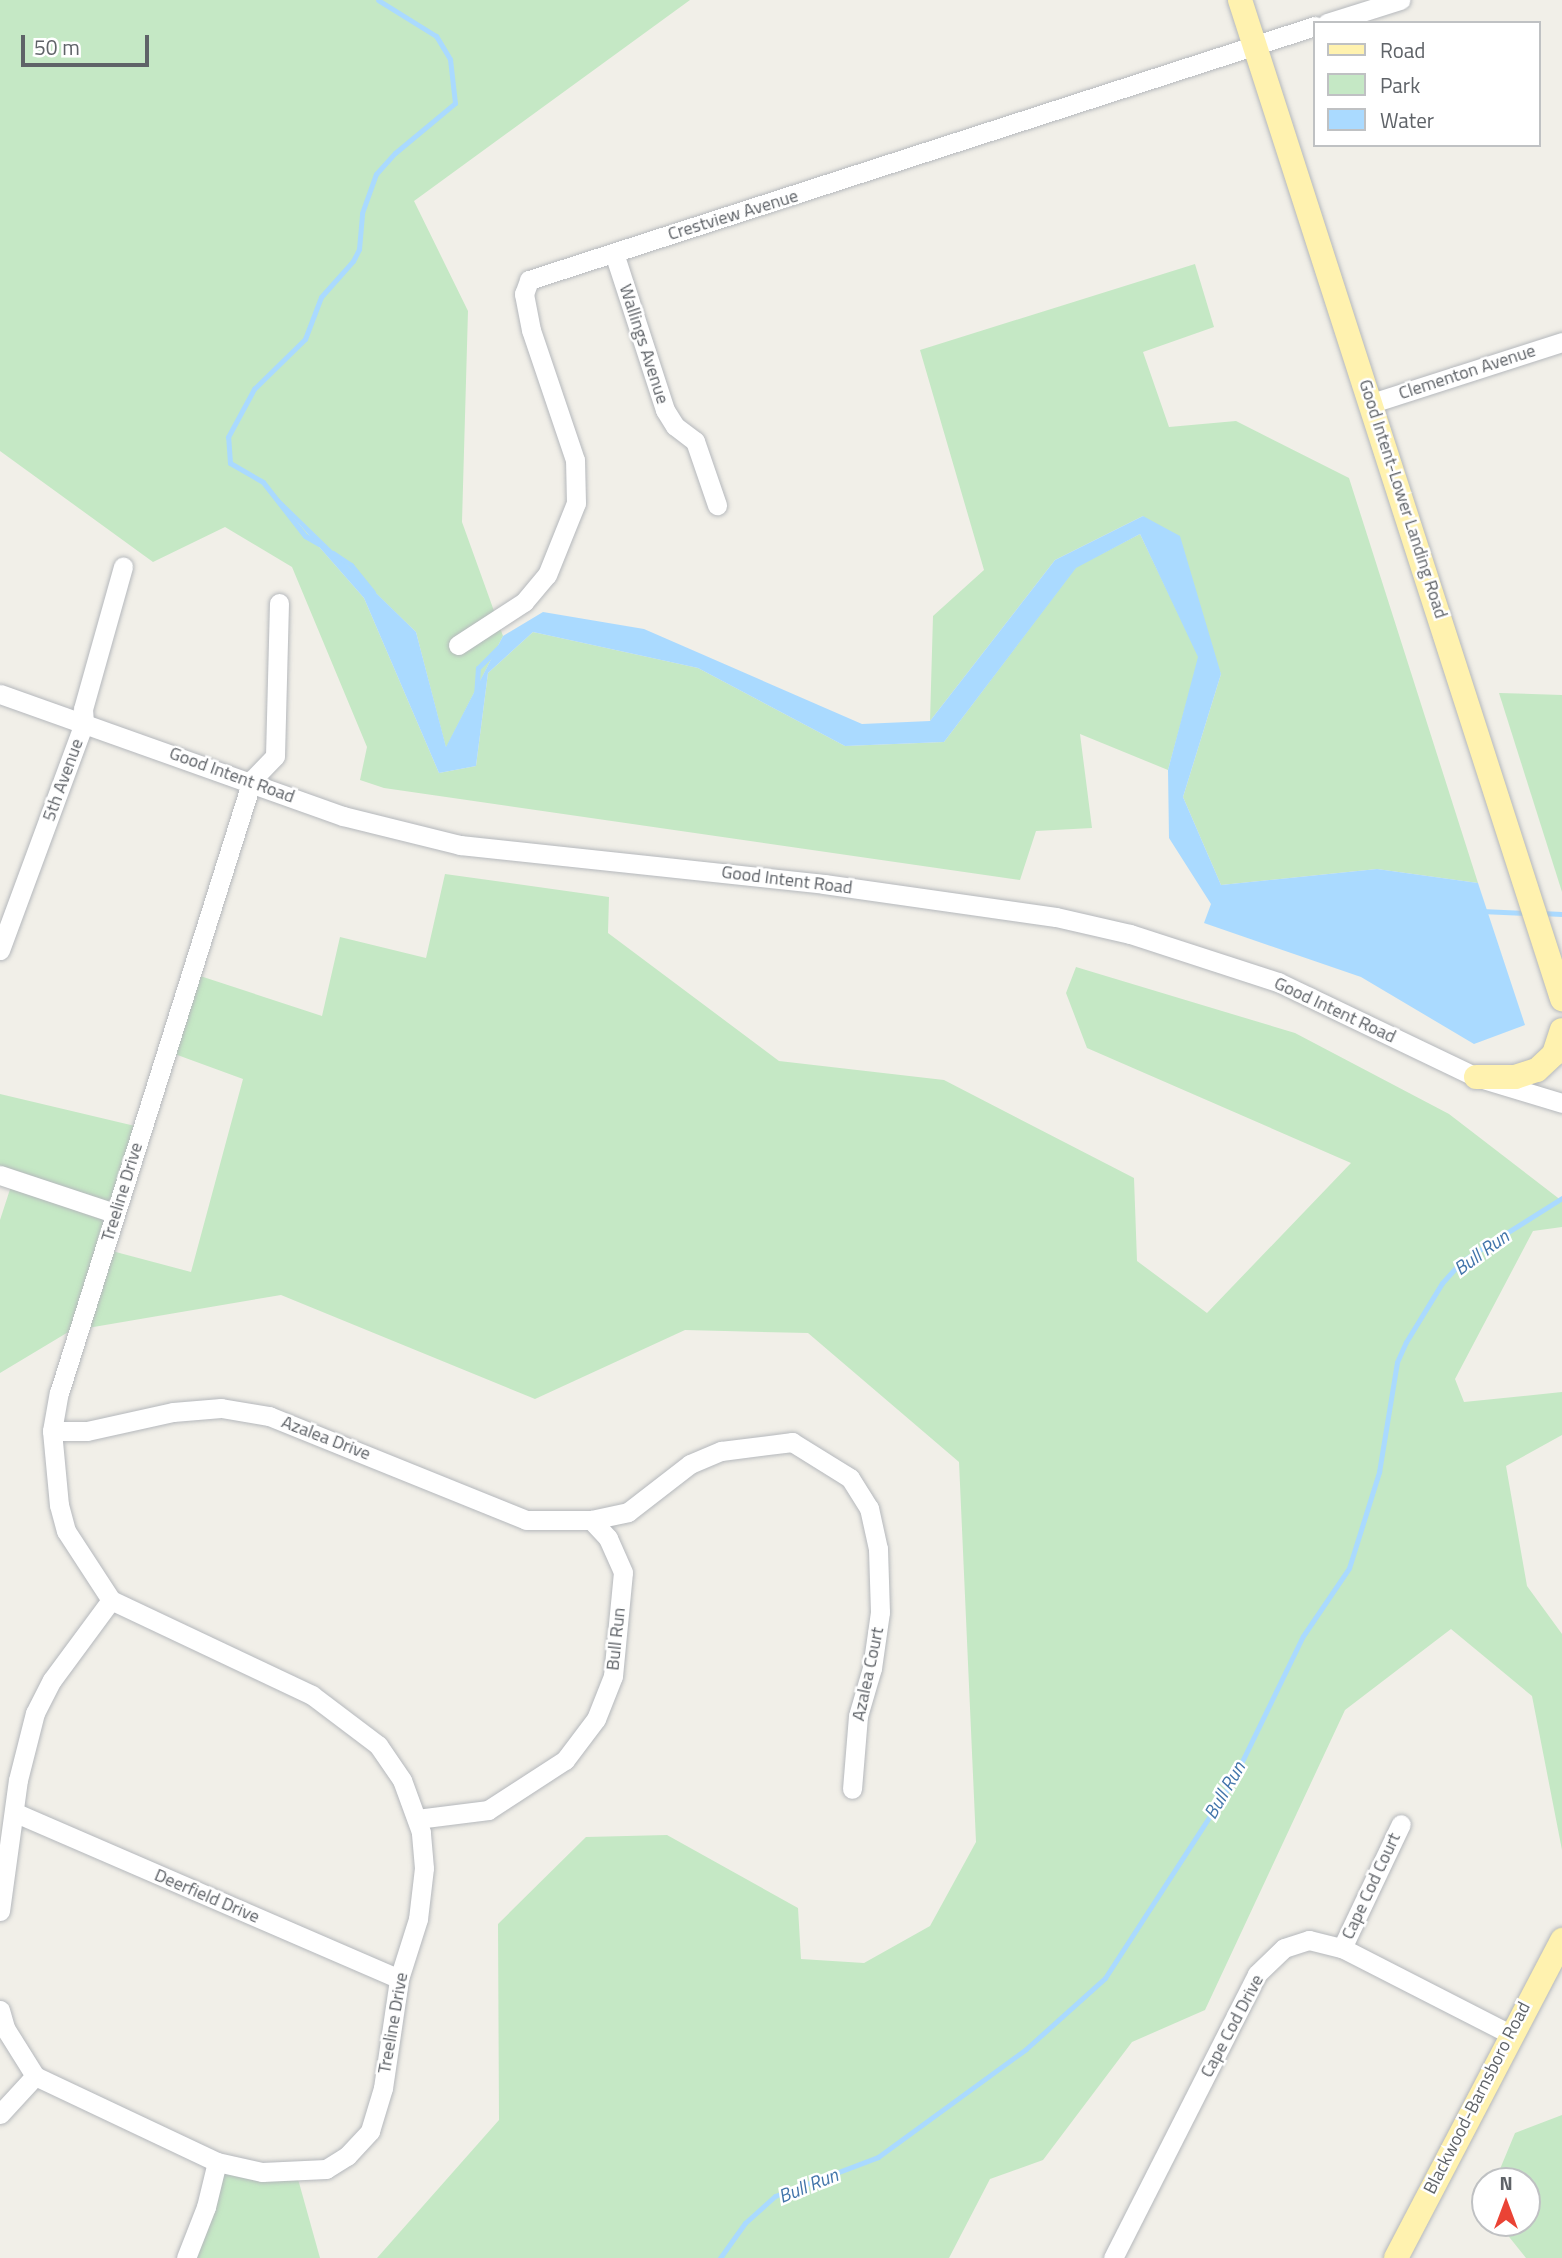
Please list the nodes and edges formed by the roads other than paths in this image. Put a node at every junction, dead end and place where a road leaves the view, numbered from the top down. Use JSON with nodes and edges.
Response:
{"nodes":[{"id":1,"x":1240,"y":0,"type":"edge"},
{"id":2,"x":1400,"y":0,"type":"edge"},
{"id":3,"x":1333,"y":21,"type":"edge"},
{"id":4,"x":1314,"y":26,"type":"edge"},
{"id":5,"x":1255,"y":45,"type":"junction"},
{"id":6,"x":614,"y":253,"type":"junction"},
{"id":7,"x":1562,"y":342,"type":"edge"},
{"id":8,"x":1372,"y":402,"type":"junction"},
{"id":9,"x":717,"y":505,"type":"dead end"},
{"id":10,"x":123,"y":567,"type":"dead end"},
{"id":11,"x":279,"y":603,"type":"dead end"},
{"id":12,"x":458,"y":645,"type":"dead end"},
{"id":13,"x":0,"y":694,"type":"edge"},
{"id":14,"x":84,"y":723,"type":"junction"},
{"id":15,"x":252,"y":780,"type":"junction"},
{"id":16,"x":0,"y":950,"type":"edge"},
{"id":17,"x":1562,"y":999,"type":"edge"},
{"id":18,"x":1562,"y":1030,"type":"edge"},
{"id":19,"x":1475,"y":1077,"type":"junction"},
{"id":20,"x":1562,"y":1103,"type":"edge"},
{"id":21,"x":0,"y":1175,"type":"edge"},
{"id":22,"x":114,"y":1213,"type":"junction"},
{"id":23,"x":52,"y":1431,"type":"junction"},
{"id":24,"x":591,"y":1520,"type":"junction"},
{"id":25,"x":111,"y":1600,"type":"junction"},
{"id":26,"x":852,"y":1789,"type":"dead end"},
{"id":27,"x":16,"y":1813,"type":"junction"},
{"id":28,"x":417,"y":1819,"type":"junction"},
{"id":29,"x":1401,"y":1824,"type":"dead end"},
{"id":30,"x":0,"y":1911,"type":"edge"},
{"id":31,"x":1562,"y":1940,"type":"edge"},
{"id":32,"x":1342,"y":1948,"type":"junction"},
{"id":33,"x":399,"y":1979,"type":"junction"},
{"id":34,"x":0,"y":2010,"type":"edge"},
{"id":35,"x":1510,"y":2034,"type":"junction"},
{"id":36,"x":35,"y":2076,"type":"junction"},
{"id":37,"x":0,"y":2114,"type":"edge"},
{"id":38,"x":217,"y":2162,"type":"junction"},
{"id":39,"x":186,"y":2258,"type":"edge"},
{"id":40,"x":1113,"y":2258,"type":"edge"},
{"id":41,"x":1396,"y":2258,"type":"edge"}],
"edges":[{"from":1,"to":5,"type":"main road","name":"Good Intent-Lower Landing Road"},
{"from":2,"to":3,"type":"street"},
{"from":4,"to":5,"type":"street","name":"Crestview Avenue"},
{"from":5,"to":6,"type":"street","name":"Crestview Avenue"},
{"from":5,"to":8,"type":"main road","name":"Good Intent-Lower Landing Road"},
{"from":6,"to":9,"type":"street","name":"Wallings Avenue"},
{"from":6,"to":12,"type":"street","name":"Crestview Avenue"},
{"from":7,"to":8,"type":"street","name":"Clementon Avenue"},
{"from":8,"to":17,"type":"main road","name":"Good Intent-Lower Landing Road"},
{"from":10,"to":14,"type":"street","name":"5th Avenue"},
{"from":11,"to":15,"type":"street"},
{"from":13,"to":14,"type":"street","name":"Good Intent Road"},
{"from":14,"to":15,"type":"street","name":"Good Intent Road"},
{"from":14,"to":16,"type":"street","name":"5th Avenue"},
{"from":15,"to":19,"type":"street","name":"Good Intent Road"},
{"from":15,"to":22,"type":"street","name":"Treeline Drive"},
{"from":18,"to":19,"type":"main road"},
{"from":19,"to":20,"type":"street","name":"Good Intent Road"},
{"from":21,"to":22,"type":"street"},
{"from":22,"to":23,"type":"street","name":"Treeline Drive"},
{"from":23,"to":24,"type":"street","name":"Azalea Drive"},
{"from":23,"to":25,"type":"street","name":"Treeline Drive"},
{"from":24,"to":26,"type":"street","name":"Azalea Court"},
{"from":24,"to":28,"type":"street","name":"Bull Run"},
{"from":25,"to":27,"type":"street"},
{"from":25,"to":28,"type":"street","name":"Treeline Drive"},
{"from":27,"to":30,"type":"street"},
{"from":27,"to":33,"type":"street","name":"Deerfield Drive"},
{"from":28,"to":33,"type":"street","name":"Treeline Drive"},
{"from":29,"to":32,"type":"street","name":"Cape Cod Court"},
{"from":31,"to":35,"type":"main road","name":"Blackwood-Barnsboro Road"},
{"from":32,"to":35,"type":"street","name":"Cape Cod Drive"},
{"from":32,"to":40,"type":"street","name":"Cape Cod Drive"},
{"from":33,"to":38,"type":"street","name":"Treeline Drive"},
{"from":34,"to":36,"type":"street"},
{"from":35,"to":41,"type":"main road","name":"Blackwood-Barnsboro Road"},
{"from":36,"to":37,"type":"street"},
{"from":36,"to":38,"type":"street","name":"Treeline Drive"},
{"from":38,"to":39,"type":"street"}]}
